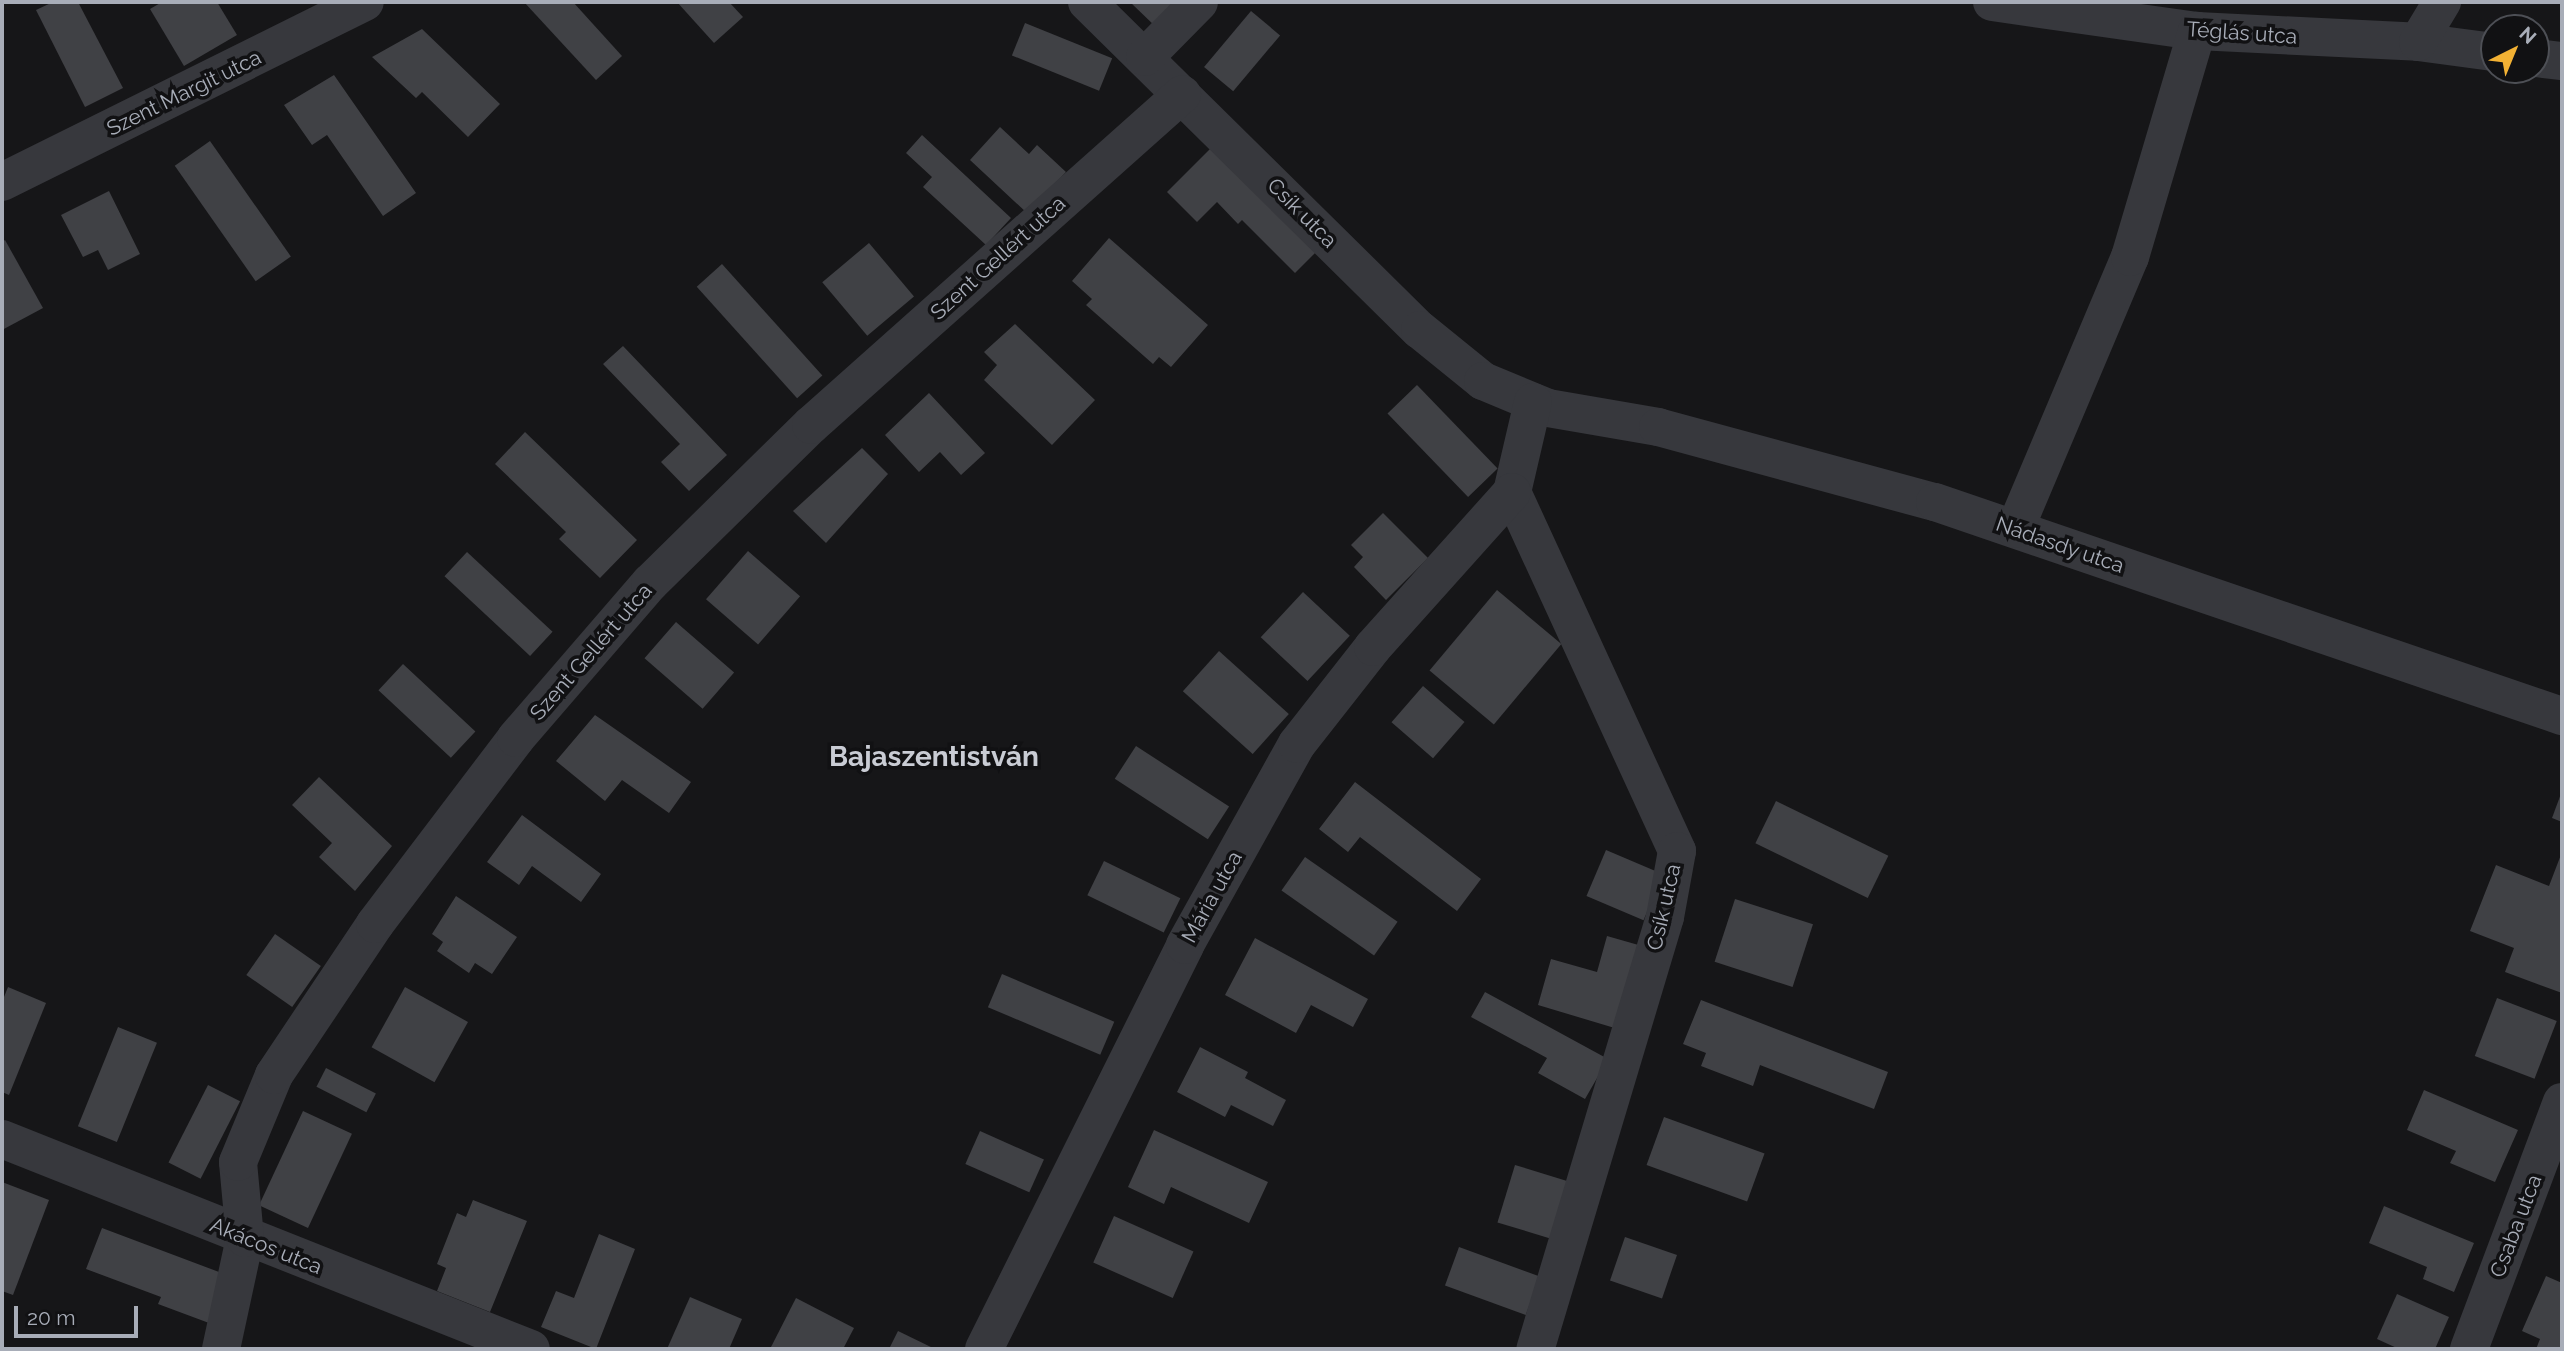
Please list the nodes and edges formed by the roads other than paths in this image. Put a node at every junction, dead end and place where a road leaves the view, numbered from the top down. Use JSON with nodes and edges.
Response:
{"nodes":[{"id":1,"x":365,"y":2,"type":"edge"},
{"id":2,"x":1087,"y":2,"type":"edge"},
{"id":3,"x":1199,"y":2,"type":"edge"},
{"id":4,"x":1992,"y":2,"type":"edge"},
{"id":5,"x":2442,"y":2,"type":"edge"},
{"id":6,"x":2197,"y":31,"type":"junction"},
{"id":7,"x":2418,"y":42,"type":"junction"},
{"id":8,"x":2480,"y":50,"type":"edge"},
{"id":9,"x":1144,"y":57,"type":"junction"},
{"id":10,"x":1182,"y":94,"type":"junction"},
{"id":11,"x":2,"y":181,"type":"edge"},
{"id":12,"x":1541,"y":405,"type":"junction"},
{"id":13,"x":1512,"y":492,"type":"junction"},
{"id":14,"x":2015,"y":529,"type":"junction"},
{"id":15,"x":2562,"y":716,"type":"edge"},
{"id":16,"x":2562,"y":1102,"type":"edge"},
{"id":17,"x":2,"y":1139,"type":"edge"},
{"id":18,"x":245,"y":1238,"type":"junction"},
{"id":19,"x":221,"y":1349,"type":"edge"},
{"id":20,"x":531,"y":1349,"type":"edge"},
{"id":21,"x":984,"y":1349,"type":"edge"},
{"id":22,"x":1535,"y":1349,"type":"edge"},
{"id":23,"x":2469,"y":1349,"type":"edge"}],
"edges":[{"from":1,"to":11,"type":"street","name":"Szent Margit utca"},
{"from":2,"to":9,"type":"street","name":"Csík utca"},
{"from":3,"to":9,"type":"street"},
{"from":4,"to":6,"type":"street","name":"Téglás utca"},
{"from":5,"to":7,"type":"street"},
{"from":6,"to":7,"type":"street","name":"Téglás utca"},
{"from":6,"to":14,"type":"street"},
{"from":7,"to":8,"type":"street","name":"Téglás utca"},
{"from":9,"to":10,"type":"street","name":"Csík utca"},
{"from":10,"to":12,"type":"street","name":"Csík utca"},
{"from":10,"to":18,"type":"street","name":"Szent Gellért utca"},
{"from":12,"to":13,"type":"street"},
{"from":12,"to":14,"type":"street","name":"Nádasdy utca"},
{"from":13,"to":21,"type":"street","name":"Mária utca"},
{"from":13,"to":22,"type":"street","name":"Csík utca"},
{"from":14,"to":15,"type":"street","name":"Nádasdy utca"},
{"from":16,"to":23,"type":"street","name":"Csaba utca"},
{"from":17,"to":18,"type":"street","name":"Akácos utca"},
{"from":18,"to":19,"type":"street","name":"Szent Gellért utca"},
{"from":18,"to":20,"type":"street","name":"Akácos utca"}]}
